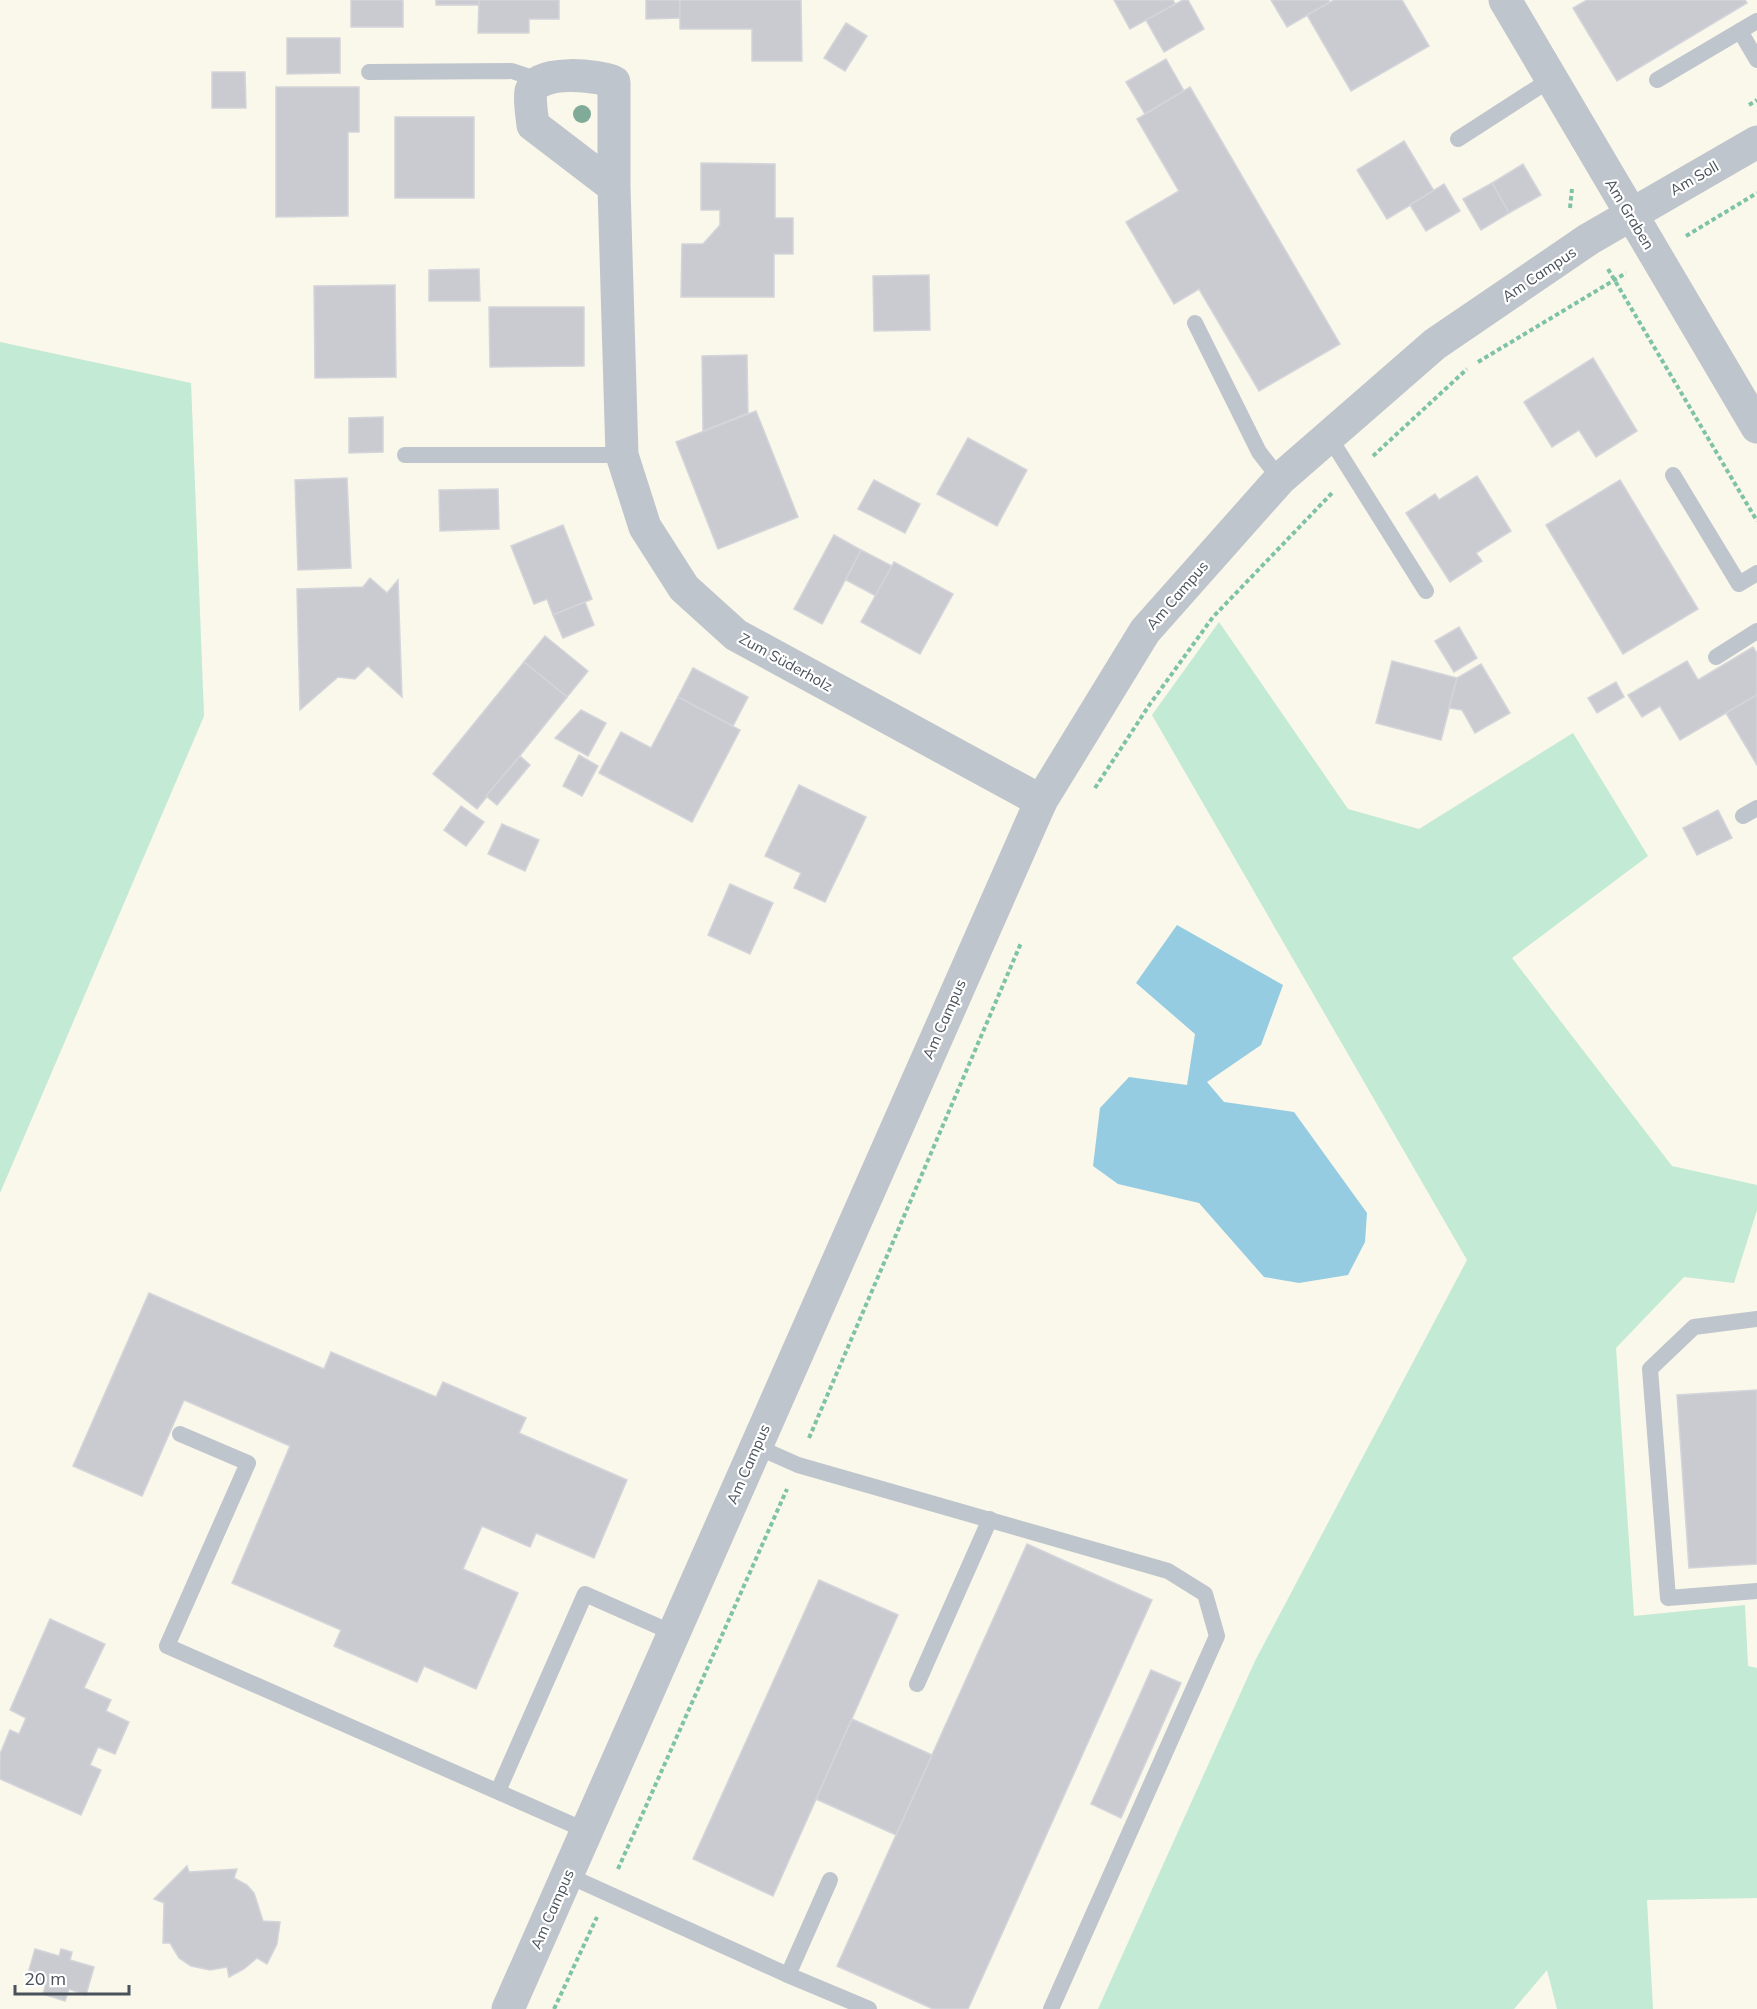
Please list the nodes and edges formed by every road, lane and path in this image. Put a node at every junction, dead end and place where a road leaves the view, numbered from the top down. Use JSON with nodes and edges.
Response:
{"nodes":[{"id":1,"x":1505,"y":0,"type":"edge"},
{"id":2,"x":1757,"y":21,"type":"edge"},
{"id":3,"x":1740,"y":31,"type":"junction"},
{"id":4,"x":1757,"y":60,"type":"edge"},
{"id":5,"x":369,"y":72,"type":"dead end"},
{"id":6,"x":1551,"y":79,"type":"junction"},
{"id":7,"x":539,"y":80,"type":"junction"},
{"id":8,"x":1657,"y":80,"type":"dead end"},
{"id":9,"x":1458,"y":139,"type":"dead end"},
{"id":10,"x":1757,"y":142,"type":"edge"},
{"id":11,"x":615,"y":187,"type":"junction"},
{"id":12,"x":1757,"y":193,"type":"edge"},
{"id":13,"x":1630,"y":214,"type":"junction"},
{"id":14,"x":1589,"y":239,"type":"junction"},
{"id":15,"x":1655,"y":255,"type":"junction"},
{"id":16,"x":1615,"y":280,"type":"junction"},
{"id":17,"x":1195,"y":323,"type":"dead end"},
{"id":18,"x":1752,"y":406,"type":"edge"},
{"id":19,"x":1328,"y":435,"type":"junction"},
{"id":20,"x":405,"y":455,"type":"dead end"},
{"id":21,"x":622,"y":455,"type":"junction"},
{"id":22,"x":1352,"y":475,"type":"junction"},
{"id":23,"x":1673,"y":475,"type":"dead end"},
{"id":24,"x":1280,"y":479,"type":"junction"},
{"id":25,"x":1757,"y":521,"type":"edge"},
{"id":26,"x":1757,"y":573,"type":"edge"},
{"id":27,"x":1426,"y":591,"type":"dead end"},
{"id":28,"x":1757,"y":631,"type":"edge"},
{"id":29,"x":1716,"y":657,"type":"dead end"},
{"id":30,"x":1093,"y":790,"type":"dead end"},
{"id":31,"x":1041,"y":801,"type":"junction"},
{"id":32,"x":1023,"y":939,"type":"dead end"},
{"id":33,"x":1757,"y":1319,"type":"edge"},
{"id":34,"x":180,"y":1434,"type":"dead end"},
{"id":35,"x":755,"y":1446,"type":"junction"},
{"id":36,"x":798,"y":1465,"type":"junction"},
{"id":37,"x":990,"y":1519,"type":"junction"},
{"id":38,"x":1757,"y":1591,"type":"edge"},
{"id":39,"x":673,"y":1633,"type":"junction"},
{"id":40,"x":917,"y":1683,"type":"dead end"},
{"id":41,"x":498,"y":1791,"type":"junction"},
{"id":42,"x":587,"y":1831,"type":"junction"},
{"id":43,"x":567,"y":1875,"type":"junction"},
{"id":44,"x":830,"y":1880,"type":"dead end"},
{"id":45,"x":607,"y":1894,"type":"junction"},
{"id":46,"x":788,"y":1975,"type":"junction"},
{"id":47,"x":508,"y":2009,"type":"edge"},
{"id":48,"x":554,"y":2009,"type":"edge"},
{"id":49,"x":869,"y":2009,"type":"edge"},
{"id":50,"x":1051,"y":2009,"type":"edge"}],
"edges":[{"from":1,"to":6,"type":"street","name":"Am Graben"},
{"from":2,"to":3,"type":"lane"},
{"from":3,"to":4,"type":"lane"},
{"from":3,"to":8,"type":"lane"},
{"from":5,"to":7,"type":"lane"},
{"from":6,"to":9,"type":"lane"},
{"from":6,"to":13,"type":"street","name":"Am Graben"},
{"from":7,"to":11,"type":"street"},
{"from":7,"to":11,"type":"street","name":"Zum Süderholz"},
{"from":10,"to":13,"type":"street","name":"Am Soll"},
{"from":11,"to":21,"type":"street","name":"Zum Süderholz"},
{"from":12,"to":15,"type":"path"},
{"from":13,"to":14,"type":"street","name":"Am Campus"},
{"from":13,"to":15,"type":"street","name":"Am Graben"},
{"from":14,"to":16,"type":"path"},
{"from":14,"to":19,"type":"street","name":"Am Campus"},
{"from":15,"to":16,"type":"path"},
{"from":15,"to":18,"type":"street","name":"Am Graben"},
{"from":16,"to":22,"type":"path"},
{"from":16,"to":25,"type":"path"},
{"from":17,"to":24,"type":"lane"},
{"from":19,"to":22,"type":"lane"},
{"from":19,"to":24,"type":"street","name":"Am Campus"},
{"from":20,"to":21,"type":"lane"},
{"from":21,"to":31,"type":"street","name":"Zum Süderholz"},
{"from":22,"to":27,"type":"lane"},
{"from":22,"to":30,"type":"path"},
{"from":23,"to":26,"type":"lane"},
{"from":24,"to":31,"type":"street","name":"Am Campus"},
{"from":28,"to":29,"type":"lane"},
{"from":31,"to":35,"type":"street","name":"Am Campus"},
{"from":32,"to":36,"type":"path"},
{"from":33,"to":38,"type":"lane"},
{"from":34,"to":41,"type":"lane"},
{"from":35,"to":36,"type":"lane"},
{"from":35,"to":39,"type":"street","name":"Am Campus"},
{"from":36,"to":37,"type":"lane"},
{"from":36,"to":45,"type":"path"},
{"from":37,"to":40,"type":"lane"},
{"from":37,"to":50,"type":"lane"},
{"from":39,"to":41,"type":"lane"},
{"from":39,"to":42,"type":"street","name":"Am Campus"},
{"from":41,"to":42,"type":"lane"},
{"from":42,"to":43,"type":"street","name":"Am Campus"},
{"from":43,"to":45,"type":"lane"},
{"from":43,"to":47,"type":"street","name":"Am Campus"},
{"from":44,"to":46,"type":"lane"},
{"from":45,"to":46,"type":"lane"},
{"from":45,"to":48,"type":"path"},
{"from":46,"to":49,"type":"lane"}]}
